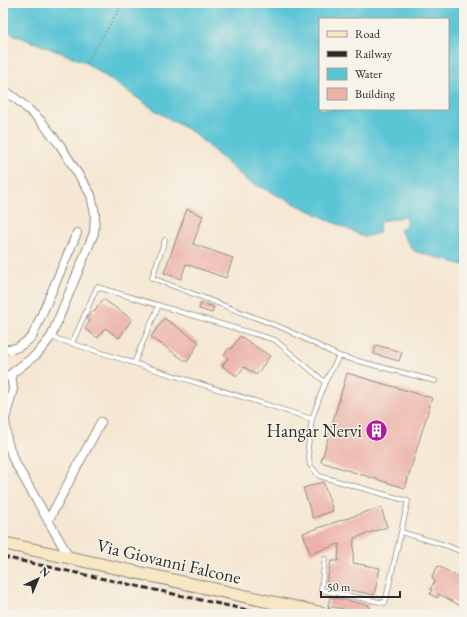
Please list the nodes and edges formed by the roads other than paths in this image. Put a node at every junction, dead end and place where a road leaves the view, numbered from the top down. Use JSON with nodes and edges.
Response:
{"nodes":[{"id":1,"x":3,"y":89,"type":"edge"},
{"id":2,"x":77,"y":233,"type":"dead end"},
{"id":3,"x":165,"y":240,"type":"dead end"},
{"id":4,"x":159,"y":305,"type":"junction"},
{"id":5,"x":51,"y":337,"type":"junction"},
{"id":6,"x":72,"y":343,"type":"junction"},
{"id":7,"x":3,"y":349,"type":"edge"},
{"id":8,"x":340,"y":356,"type":"junction"},
{"id":9,"x":134,"y":363,"type":"junction"},
{"id":10,"x":11,"y":374,"type":"junction"},
{"id":11,"x":3,"y":378,"type":"edge"},
{"id":12,"x":435,"y":381,"type":"dead end"},
{"id":13,"x":325,"y":382,"type":"junction"},
{"id":14,"x":312,"y":419,"type":"junction"},
{"id":15,"x":102,"y":422,"type":"dead end"},
{"id":16,"x":5,"y":440,"type":"edge"},
{"id":17,"x":48,"y":521,"type":"junction"},
{"id":18,"x":401,"y":532,"type":"junction"},
{"id":19,"x":3,"y":543,"type":"edge"},
{"id":20,"x":464,"y":553,"type":"edge"},
{"id":21,"x":69,"y":557,"type":"junction"},
{"id":22,"x":325,"y":559,"type":"dead end"},
{"id":23,"x":326,"y":614,"type":"edge"}],
"edges":[{"from":1,"to":5,"type":"street"},
{"from":2,"to":7,"type":"street"},
{"from":3,"to":8,"type":"lane"},
{"from":4,"to":6,"type":"lane"},
{"from":4,"to":9,"type":"lane"},
{"from":4,"to":13,"type":"lane"},
{"from":5,"to":6,"type":"lane"},
{"from":5,"to":10,"type":"street"},
{"from":6,"to":9,"type":"lane"},
{"from":8,"to":12,"type":"lane"},
{"from":8,"to":13,"type":"lane"},
{"from":9,"to":14,"type":"lane"},
{"from":10,"to":11,"type":"street"},
{"from":10,"to":16,"type":"street"},
{"from":13,"to":14,"type":"lane"},
{"from":14,"to":18,"type":"lane"},
{"from":15,"to":17,"type":"street"},
{"from":16,"to":17,"type":"street"},
{"from":17,"to":21,"type":"street"},
{"from":18,"to":20,"type":"lane"},
{"from":18,"to":22,"type":"lane"},
{"from":19,"to":21,"type":"main road","name":"Via Giovanni Falcone"},
{"from":21,"to":23,"type":"main road","name":"Via Giovanni Falcone"}]}
